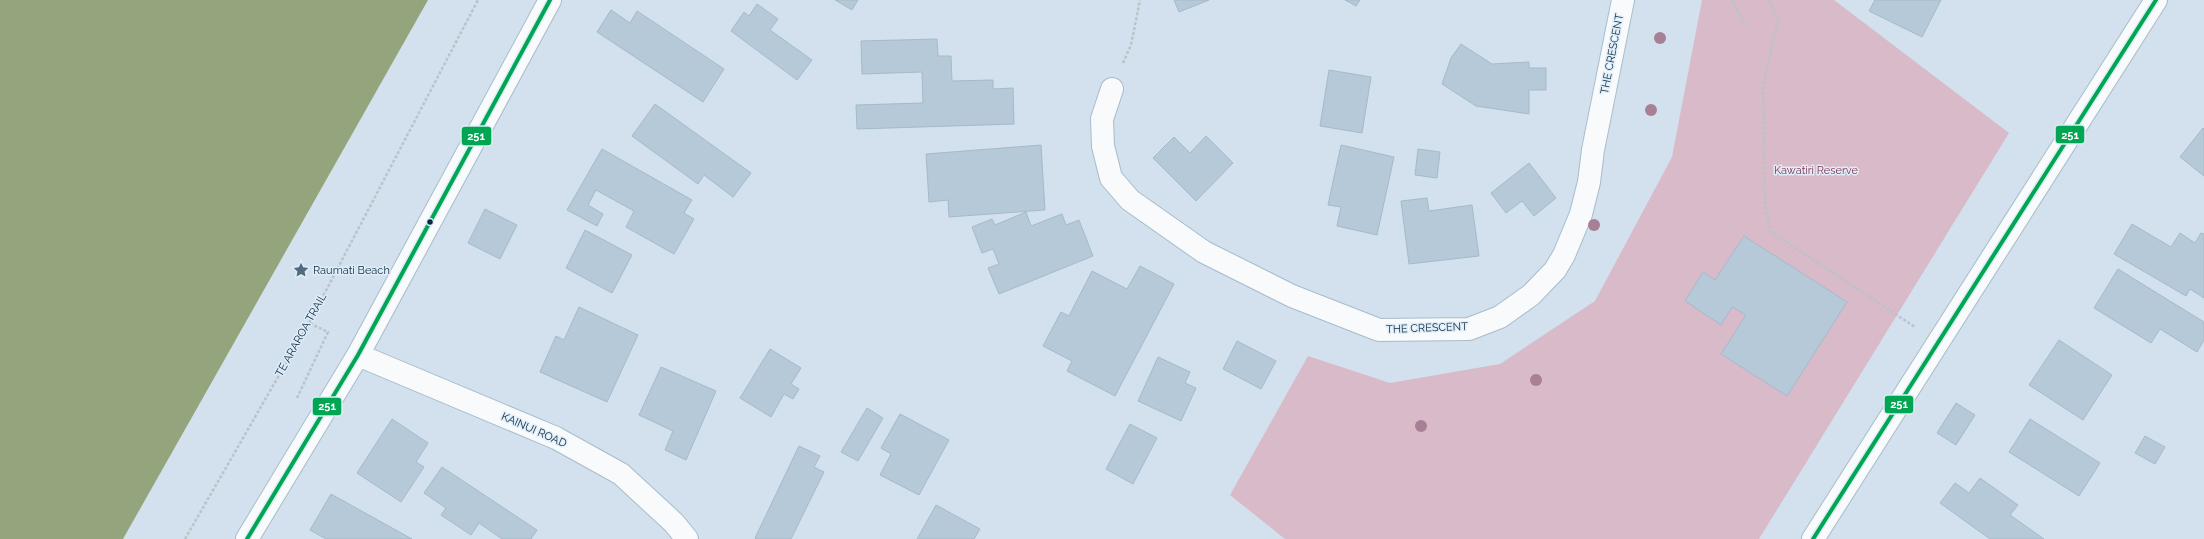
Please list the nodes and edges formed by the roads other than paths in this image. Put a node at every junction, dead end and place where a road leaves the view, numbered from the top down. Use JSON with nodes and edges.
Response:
{"nodes":[{"id":1,"x":550,"y":0,"type":"edge"},
{"id":2,"x":1623,"y":0,"type":"edge"},
{"id":3,"x":2156,"y":0,"type":"edge"},
{"id":4,"x":1112,"y":89,"type":"road end"},
{"id":5,"x":358,"y":355,"type":"junction"},
{"id":6,"x":247,"y":539,"type":"edge"},
{"id":7,"x":687,"y":539,"type":"edge"},
{"id":8,"x":1813,"y":539,"type":"edge"}],
"edges":[{"from":1,"to":5,"type":"street"},
{"from":2,"to":4,"type":"street","name":"THE CRESCENT"},
{"from":3,"to":8,"type":"street"},
{"from":5,"to":6,"type":"street"},
{"from":5,"to":7,"type":"street","name":"KAINUI ROAD"}]}
